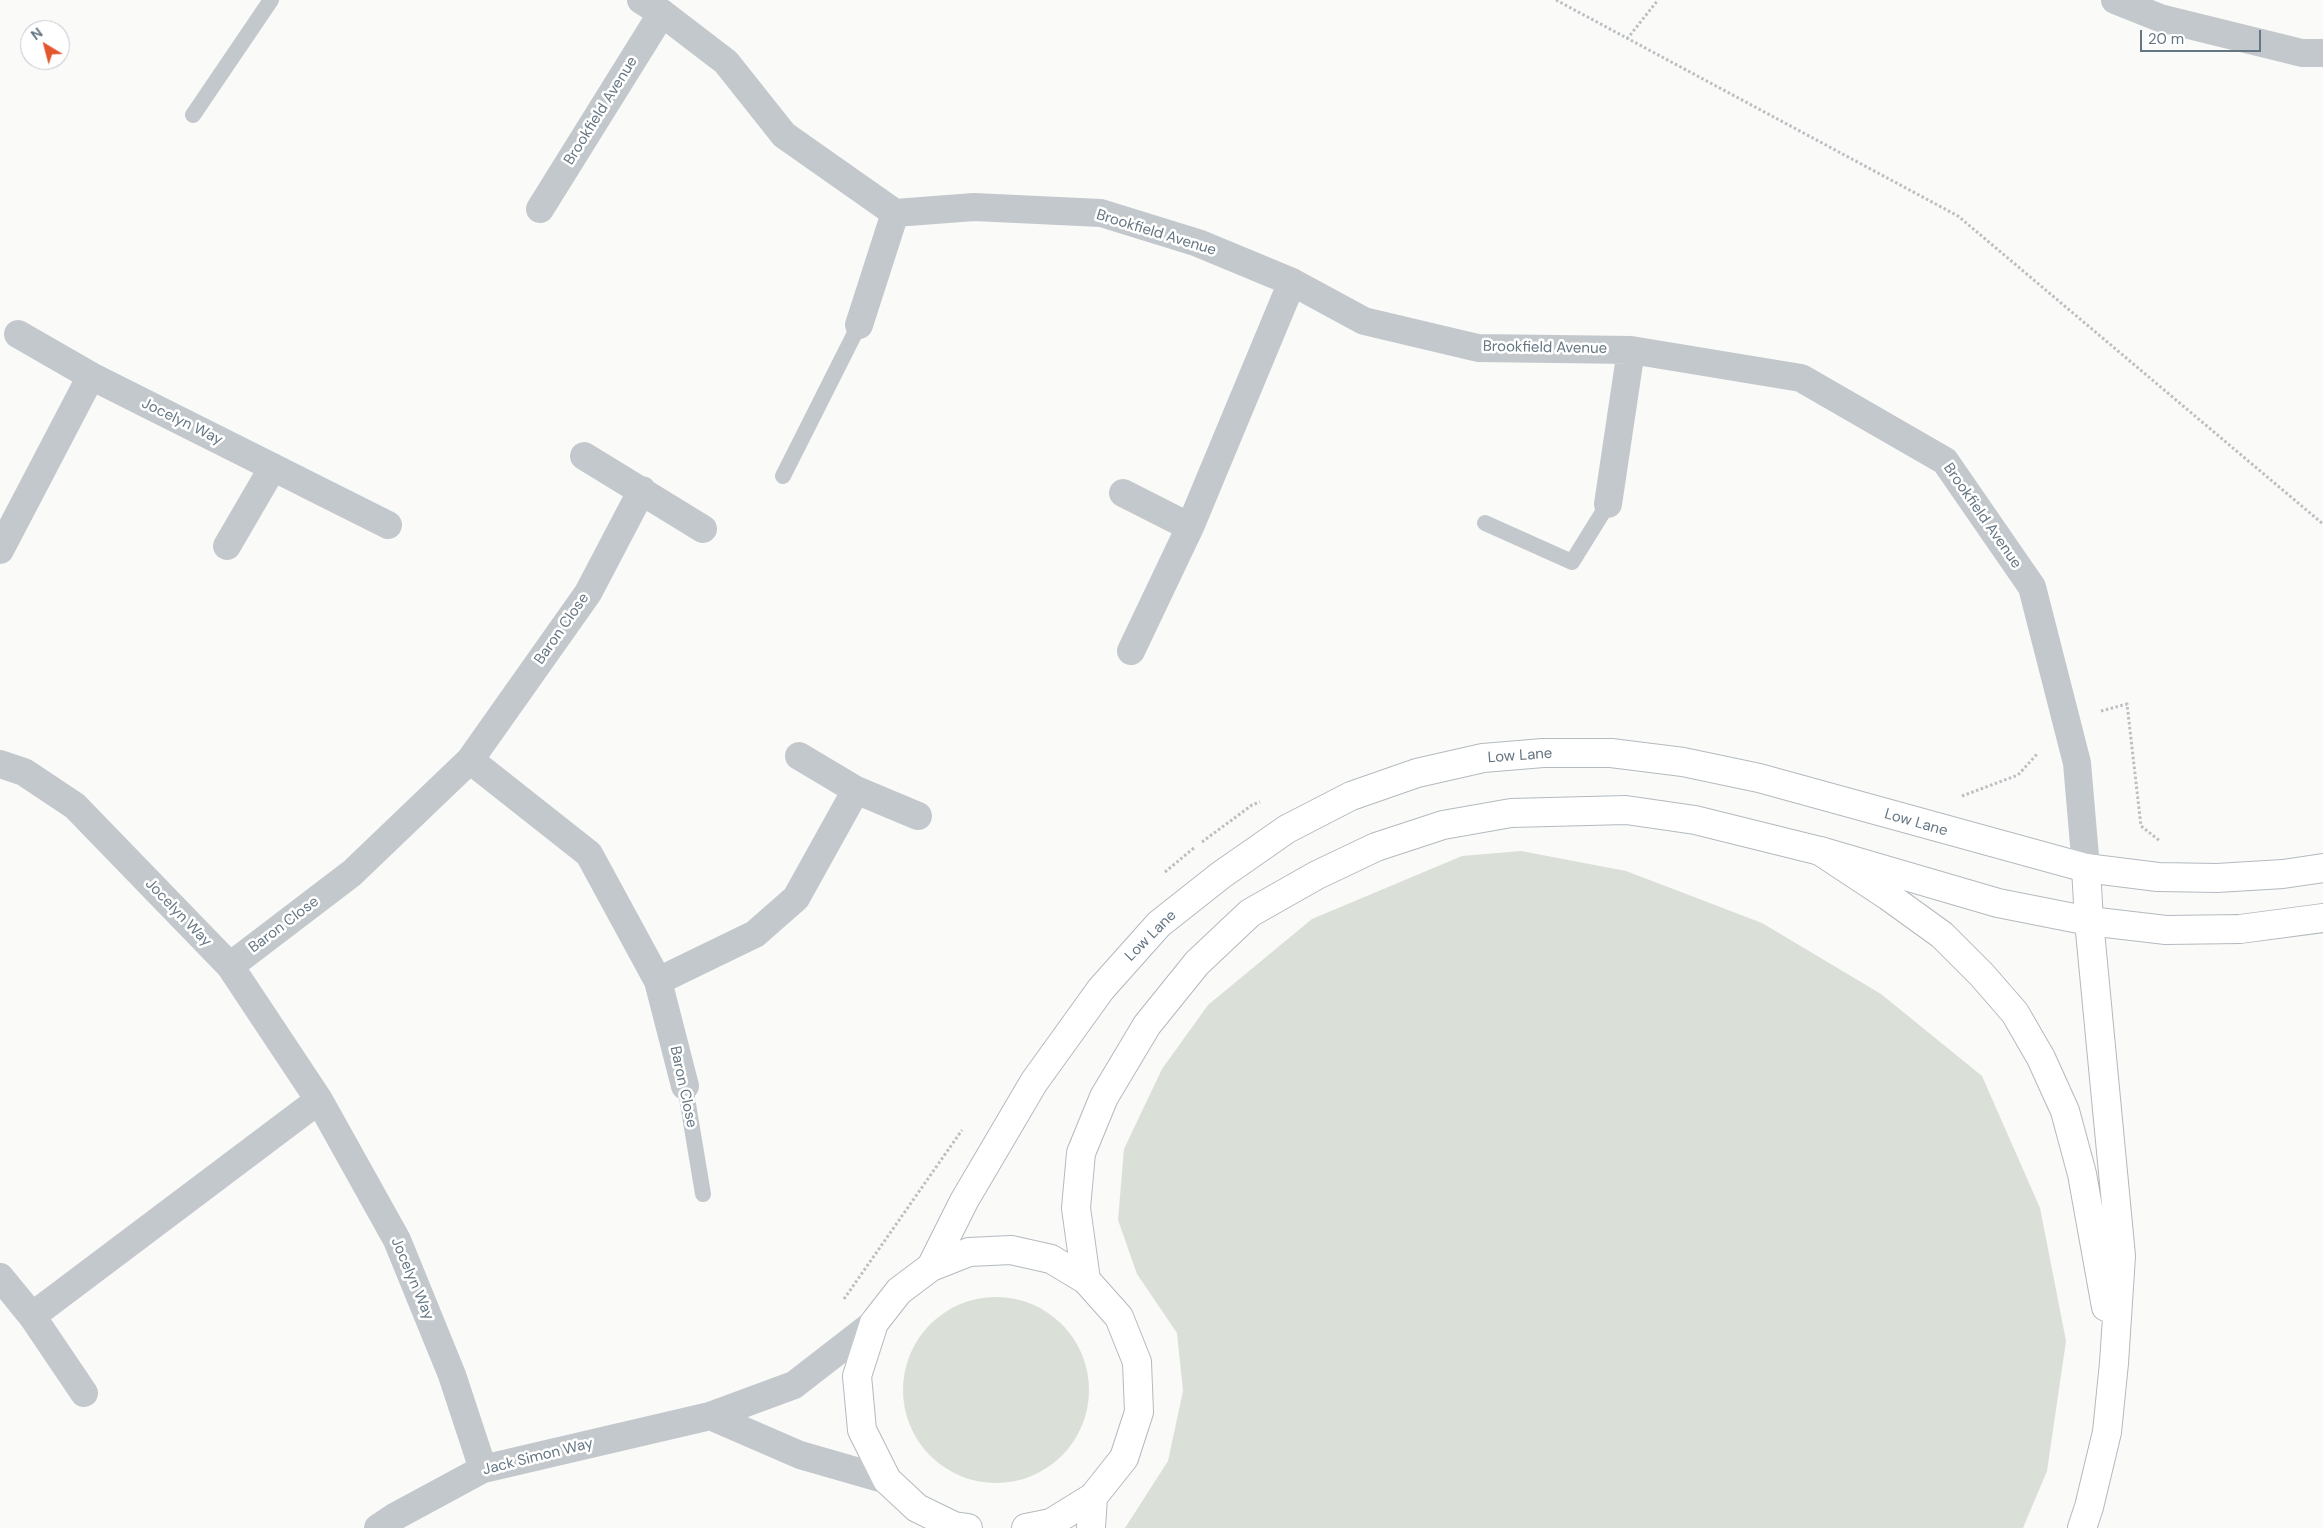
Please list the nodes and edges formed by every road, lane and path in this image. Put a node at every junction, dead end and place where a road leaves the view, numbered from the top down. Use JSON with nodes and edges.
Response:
{"nodes":[{"id":1,"x":271,"y":0,"type":"edge"},
{"id":2,"x":1556,"y":0,"type":"edge"},
{"id":3,"x":1658,"y":0,"type":"edge"},
{"id":4,"x":2115,"y":0,"type":"edge"},
{"id":5,"x":652,"y":6,"type":"edge"},
{"id":6,"x":1627,"y":39,"type":"junction"},
{"id":7,"x":2323,"y":53,"type":"edge"},
{"id":8,"x":193,"y":115,"type":"dead end"},
{"id":9,"x":540,"y":209,"type":"dead end"},
{"id":10,"x":895,"y":214,"type":"junction"},
{"id":11,"x":1292,"y":282,"type":"junction"},
{"id":12,"x":859,"y":325,"type":"joint"},
{"id":13,"x":18,"y":334,"type":"dead end"},
{"id":14,"x":1631,"y":350,"type":"junction"},
{"id":15,"x":91,"y":376,"type":"junction"},
{"id":16,"x":584,"y":456,"type":"dead end"},
{"id":17,"x":273,"y":467,"type":"junction"},
{"id":18,"x":783,"y":476,"type":"dead end"},
{"id":19,"x":642,"y":490,"type":"junction"},
{"id":20,"x":1124,"y":493,"type":"dead end"},
{"id":21,"x":1608,"y":504,"type":"joint"},
{"id":22,"x":1485,"y":523,"type":"dead end"},
{"id":23,"x":2323,"y":524,"type":"edge"},
{"id":24,"x":388,"y":525,"type":"dead end"},
{"id":25,"x":1190,"y":527,"type":"junction"},
{"id":26,"x":703,"y":528,"type":"dead end"},
{"id":27,"x":228,"y":546,"type":"dead end"},
{"id":28,"x":0,"y":550,"type":"edge"},
{"id":29,"x":1131,"y":651,"type":"dead end"},
{"id":30,"x":2066,"y":721,"type":"junction"},
{"id":31,"x":800,"y":756,"type":"dead end"},
{"id":32,"x":470,"y":760,"type":"junction"},
{"id":33,"x":0,"y":764,"type":"edge"},
{"id":34,"x":856,"y":790,"type":"junction"},
{"id":35,"x":1958,"y":798,"type":"dead end"},
{"id":36,"x":1261,"y":802,"type":"dead end"},
{"id":37,"x":918,"y":816,"type":"dead end"},
{"id":38,"x":2164,"y":844,"type":"dead end"},
{"id":39,"x":1820,"y":851,"type":"junction"},
{"id":40,"x":2086,"y":868,"type":"junction"},
{"id":41,"x":2323,"y":868,"type":"edge"},
{"id":42,"x":1163,"y":873,"type":"dead end"},
{"id":43,"x":2323,"y":918,"type":"edge"},
{"id":44,"x":2089,"y":921,"type":"junction"},
{"id":45,"x":230,"y":966,"type":"junction"},
{"id":46,"x":658,"y":981,"type":"junction"},
{"id":47,"x":685,"y":1086,"type":"joint"},
{"id":48,"x":319,"y":1100,"type":"junction"},
{"id":49,"x":967,"y":1123,"type":"dead end"},
{"id":50,"x":703,"y":1194,"type":"dead end"},
{"id":51,"x":931,"y":1267,"type":"junction"},
{"id":52,"x":0,"y":1277,"type":"edge"},
{"id":53,"x":1086,"y":1280,"type":"junction"},
{"id":54,"x":839,"y":1306,"type":"dead end"},
{"id":55,"x":32,"y":1316,"type":"junction"},
{"id":56,"x":874,"y":1323,"type":"junction"},
{"id":57,"x":2114,"y":1363,"type":"junction"},
{"id":58,"x":84,"y":1392,"type":"dead end"},
{"id":59,"x":710,"y":1416,"type":"junction"},
{"id":60,"x":482,"y":1469,"type":"junction"},
{"id":61,"x":887,"y":1480,"type":"junction"},
{"id":62,"x":1093,"y":1497,"type":"junction"},
{"id":63,"x":959,"y":1527,"type":"edge"},
{"id":64,"x":378,"y":1528,"type":"edge"},
{"id":65,"x":1026,"y":1528,"type":"edge"},
{"id":66,"x":1091,"y":1528,"type":"edge"},
{"id":67,"x":2082,"y":1528,"type":"edge"}],
"edges":[{"from":1,"to":8,"type":"lane"},
{"from":2,"to":6,"type":"path"},
{"from":3,"to":6,"type":"path"},
{"from":4,"to":7,"type":"street"},
{"from":5,"to":9,"type":"street","name":"Brookfield Avenue"},
{"from":5,"to":10,"type":"street","name":"Brookfield Avenue"},
{"from":6,"to":23,"type":"path"},
{"from":10,"to":11,"type":"street","name":"Brookfield Avenue"},
{"from":10,"to":12,"type":"street"},
{"from":11,"to":14,"type":"street","name":"Brookfield Avenue"},
{"from":11,"to":25,"type":"street"},
{"from":12,"to":18,"type":"lane"},
{"from":13,"to":15,"type":"street","name":"Jocelyn Way"},
{"from":14,"to":21,"type":"street"},
{"from":14,"to":30,"type":"street","name":"Brookfield Avenue"},
{"from":15,"to":17,"type":"street","name":"Jocelyn Way"},
{"from":15,"to":28,"type":"street"},
{"from":16,"to":19,"type":"street"},
{"from":17,"to":24,"type":"street","name":"Jocelyn Way"},
{"from":17,"to":27,"type":"street"},
{"from":19,"to":26,"type":"street"},
{"from":19,"to":32,"type":"street","name":"Baron Close"},
{"from":20,"to":25,"type":"street"},
{"from":21,"to":22,"type":"lane"},
{"from":25,"to":29,"type":"street"},
{"from":30,"to":35,"type":"path"},
{"from":30,"to":38,"type":"path"},
{"from":30,"to":40,"type":"street","name":"Brookfield Avenue"},
{"from":31,"to":34,"type":"street"},
{"from":32,"to":45,"type":"street","name":"Baron Close"},
{"from":32,"to":46,"type":"street","name":"Baron Close"},
{"from":33,"to":45,"type":"street","name":"Jocelyn Way"},
{"from":34,"to":37,"type":"street"},
{"from":34,"to":46,"type":"street"},
{"from":36,"to":42,"type":"path"},
{"from":39,"to":44,"type":"main road"},
{"from":39,"to":53,"type":"main road"},
{"from":39,"to":57,"type":"main road"},
{"from":40,"to":41,"type":"main road","name":"Low Lane"},
{"from":40,"to":44,"type":"main road"},
{"from":40,"to":51,"type":"main road","name":"Low Lane"},
{"from":43,"to":44,"type":"main road"},
{"from":44,"to":57,"type":"main road"},
{"from":45,"to":48,"type":"street","name":"Jocelyn Way"},
{"from":46,"to":47,"type":"street","name":"Baron Close"},
{"from":47,"to":50,"type":"lane","name":"Baron Close"},
{"from":48,"to":55,"type":"street"},
{"from":48,"to":60,"type":"street","name":"Jocelyn Way"},
{"from":49,"to":54,"type":"path"},
{"from":51,"to":53,"type":"main road"},
{"from":51,"to":56,"type":"main road"},
{"from":52,"to":55,"type":"street"},
{"from":53,"to":62,"type":"main road"},
{"from":55,"to":58,"type":"street"},
{"from":56,"to":59,"type":"street","name":"Jack Simon Way"},
{"from":56,"to":61,"type":"main road"},
{"from":57,"to":67,"type":"main road"},
{"from":59,"to":60,"type":"street","name":"Jack Simon Way"},
{"from":59,"to":61,"type":"street"},
{"from":60,"to":64,"type":"street","name":"Jack Simon Way"},
{"from":61,"to":63,"type":"main road"},
{"from":62,"to":65,"type":"main road"},
{"from":62,"to":66,"type":"main road"}]}
